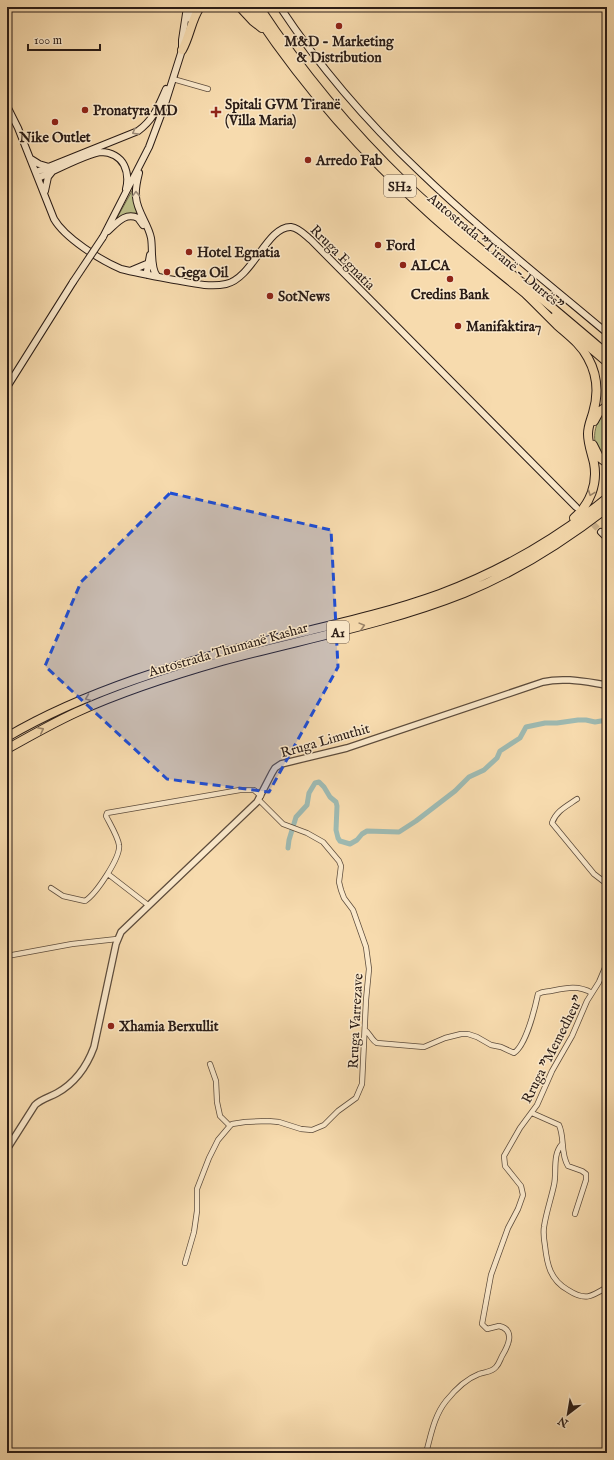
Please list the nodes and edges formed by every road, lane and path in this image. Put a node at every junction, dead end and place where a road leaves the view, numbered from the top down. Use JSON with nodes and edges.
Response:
{"nodes":[{"id":1,"x":187,"y":7,"type":"edge"},
{"id":2,"x":194,"y":7,"type":"edge"},
{"id":3,"x":200,"y":7,"type":"edge"},
{"id":4,"x":240,"y":7,"type":"edge"},
{"id":5,"x":251,"y":7,"type":"edge"},
{"id":6,"x":259,"y":7,"type":"edge"},
{"id":7,"x":280,"y":7,"type":"edge"},
{"id":8,"x":267,"y":32,"type":"junction"},
{"id":9,"x":182,"y":50,"type":"junction"},
{"id":10,"x":173,"y":79,"type":"junction"},
{"id":11,"x":208,"y":89,"type":"dead end"},
{"id":12,"x":7,"y":106,"type":"edge"},
{"id":13,"x":30,"y":158,"type":"junction"},
{"id":14,"x":141,"y":163,"type":"junction"},
{"id":15,"x":52,"y":169,"type":"junction"},
{"id":16,"x":37,"y":175,"type":"junction"},
{"id":17,"x":44,"y":193,"type":"junction"},
{"id":18,"x":123,"y":199,"type":"junction"},
{"id":19,"x":104,"y":235,"type":"junction"},
{"id":20,"x":151,"y":261,"type":"junction"},
{"id":21,"x":129,"y":271,"type":"junction"},
{"id":22,"x":148,"y":275,"type":"junction"},
{"id":23,"x":157,"y":276,"type":"junction"},
{"id":24,"x":527,"y":295,"type":"junction"},
{"id":25,"x":607,"y":333,"type":"edge"},
{"id":26,"x":607,"y":354,"type":"edge"},
{"id":27,"x":607,"y":362,"type":"edge"},
{"id":28,"x":7,"y":387,"type":"edge"},
{"id":29,"x":607,"y":406,"type":"edge"},
{"id":30,"x":607,"y":463,"type":"edge"},
{"id":31,"x":607,"y":498,"type":"edge"},
{"id":32,"x":576,"y":507,"type":"dead end"},
{"id":33,"x":607,"y":508,"type":"edge"},
{"id":34,"x":607,"y":516,"type":"edge"},
{"id":35,"x":600,"y":532,"type":"tunnel mouth"},
{"id":36,"x":607,"y":538,"type":"edge"},
{"id":37,"x":508,"y":561,"type":"junction"},
{"id":38,"x":518,"y":570,"type":"junction"},
{"id":39,"x":499,"y":572,"type":"junction"},
{"id":40,"x":607,"y":685,"type":"edge"},
{"id":41,"x":7,"y":737,"type":"edge"},
{"id":42,"x":7,"y":748,"type":"edge"},
{"id":43,"x":260,"y":798,"type":"junction"},
{"id":44,"x":577,"y":799,"type":"dead end"},
{"id":45,"x":108,"y":874,"type":"junction"},
{"id":46,"x":607,"y":884,"type":"edge"},
{"id":47,"x":51,"y":888,"type":"dead end"},
{"id":48,"x":148,"y":905,"type":"junction"},
{"id":49,"x":117,"y":939,"type":"junction"},
{"id":50,"x":7,"y":956,"type":"edge"},
{"id":51,"x":607,"y":963,"type":"edge"},
{"id":52,"x":592,"y":992,"type":"junction"},
{"id":53,"x":365,"y":1030,"type":"junction"},
{"id":54,"x":210,"y":1064,"type":"dead end"},
{"id":55,"x":532,"y":1113,"type":"junction"},
{"id":56,"x":230,"y":1126,"type":"junction"},
{"id":57,"x":562,"y":1144,"type":"junction"},
{"id":58,"x":7,"y":1149,"type":"edge"},
{"id":59,"x":576,"y":1214,"type":"dead end"},
{"id":60,"x":185,"y":1263,"type":"dead end"},
{"id":61,"x":607,"y":1287,"type":"edge"},
{"id":62,"x":426,"y":1453,"type":"edge"}],
"edges":[{"from":1,"to":9,"type":"main road"},
{"from":2,"to":9,"type":"main road"},
{"from":3,"to":9,"type":"highway"},
{"from":4,"to":8,"type":"highway"},
{"from":5,"to":8,"type":"highway","name":"Autostrada \"Tiranë - Durrës\"","number":"SH2"},
{"from":6,"to":26,"type":"highway","name":"Autostrada \"Tiranë - Durrës\"","number":"SH2"},
{"from":7,"to":25,"type":"main road"},
{"from":8,"to":24,"type":"highway","name":"Autostrada \"Tiranë - Durrës\"","number":"SH2"},
{"from":9,"to":10,"type":"main road"},
{"from":10,"to":11,"type":"street"},
{"from":10,"to":14,"type":"main road"},
{"from":10,"to":15,"type":"main road","one_way":true},
{"from":12,"to":13,"type":"main road","name":"Rruga Egnatia"},
{"from":13,"to":15,"type":"main road"},
{"from":13,"to":16,"type":"main road","name":"Rruga Egnatia"},
{"from":14,"to":18,"type":"main road"},
{"from":20,"to":14,"type":"main road","one_way":true},
{"from":15,"to":16,"type":"main road"},
{"from":15,"to":17,"type":"main road"},
{"from":15,"to":18,"type":"main road"},
{"from":16,"to":17,"type":"main road","name":"Rruga Egnatia"},
{"from":17,"to":21,"type":"main road","name":"Rruga Egnatia"},
{"from":18,"to":19,"type":"main road"},
{"from":19,"to":20,"type":"main road"},
{"from":19,"to":28,"type":"main road","bridge":true},
{"from":20,"to":21,"type":"main road"},
{"from":20,"to":22,"type":"main road"},
{"from":20,"to":23,"type":"main road"},
{"from":21,"to":22,"type":"main road","name":"Rruga Egnatia"},
{"from":22,"to":23,"type":"main road","name":"Rruga Egnatia"},
{"from":23,"to":32,"type":"main road","name":"Rruga Egnatia"},
{"from":24,"to":27,"type":"highway","name":"Autostrada \"Tiranë - Durrës\"","number":"SH2"},
{"from":24,"to":37,"type":"highway","one_way":true},
{"from":29,"to":30,"type":"highway"},
{"from":31,"to":37,"type":"highway","name":"Autostrada Thumanë Kashar","number":"A1"},
{"from":33,"to":38,"type":"highway","name":"Autostrada Thumanë Kashar","number":"A1"},
{"from":34,"to":38,"type":"highway"},
{"from":35,"to":36,"type":"main road"},
{"from":37,"to":39,"type":"highway","name":"Autostrada Thumanë Kashar","number":"A1"},
{"from":38,"to":39,"type":"highway","name":"Autostrada Thumanë Kashar","number":"A1"},
{"from":39,"to":41,"type":"highway","name":"Autostrada Thumanë Kashar","number":"A1","one_way":true},
{"from":42,"to":39,"type":"highway","name":"Autostrada Thumanë Kashar","number":"A1","one_way":true},
{"from":40,"to":43,"type":"street","name":"Rruga Limuthit"},
{"from":43,"to":45,"type":"street"},
{"from":43,"to":48,"type":"street","name":"Rruga Limuthit"},
{"from":43,"to":53,"type":"street","name":"Rruga Varrezave"},
{"from":44,"to":46,"type":"street"},
{"from":45,"to":47,"type":"street"},
{"from":45,"to":48,"type":"street"},
{"from":48,"to":49,"type":"street","name":"Rruga Limuthit"},
{"from":49,"to":50,"type":"street"},
{"from":49,"to":58,"type":"street"},
{"from":51,"to":52,"type":"street","name":"Rruga \"Memedheu\""},
{"from":52,"to":53,"type":"street"},
{"from":52,"to":55,"type":"street","name":"Rruga \"Memedheu\""},
{"from":53,"to":56,"type":"street","name":"Rruga Varrezave"},
{"from":54,"to":56,"type":"street"},
{"from":55,"to":57,"type":"street"},
{"from":55,"to":62,"type":"street","name":"Rruga \"Memedheu\""},
{"from":56,"to":60,"type":"street"},
{"from":57,"to":59,"type":"street"},
{"from":57,"to":61,"type":"street"}]}
